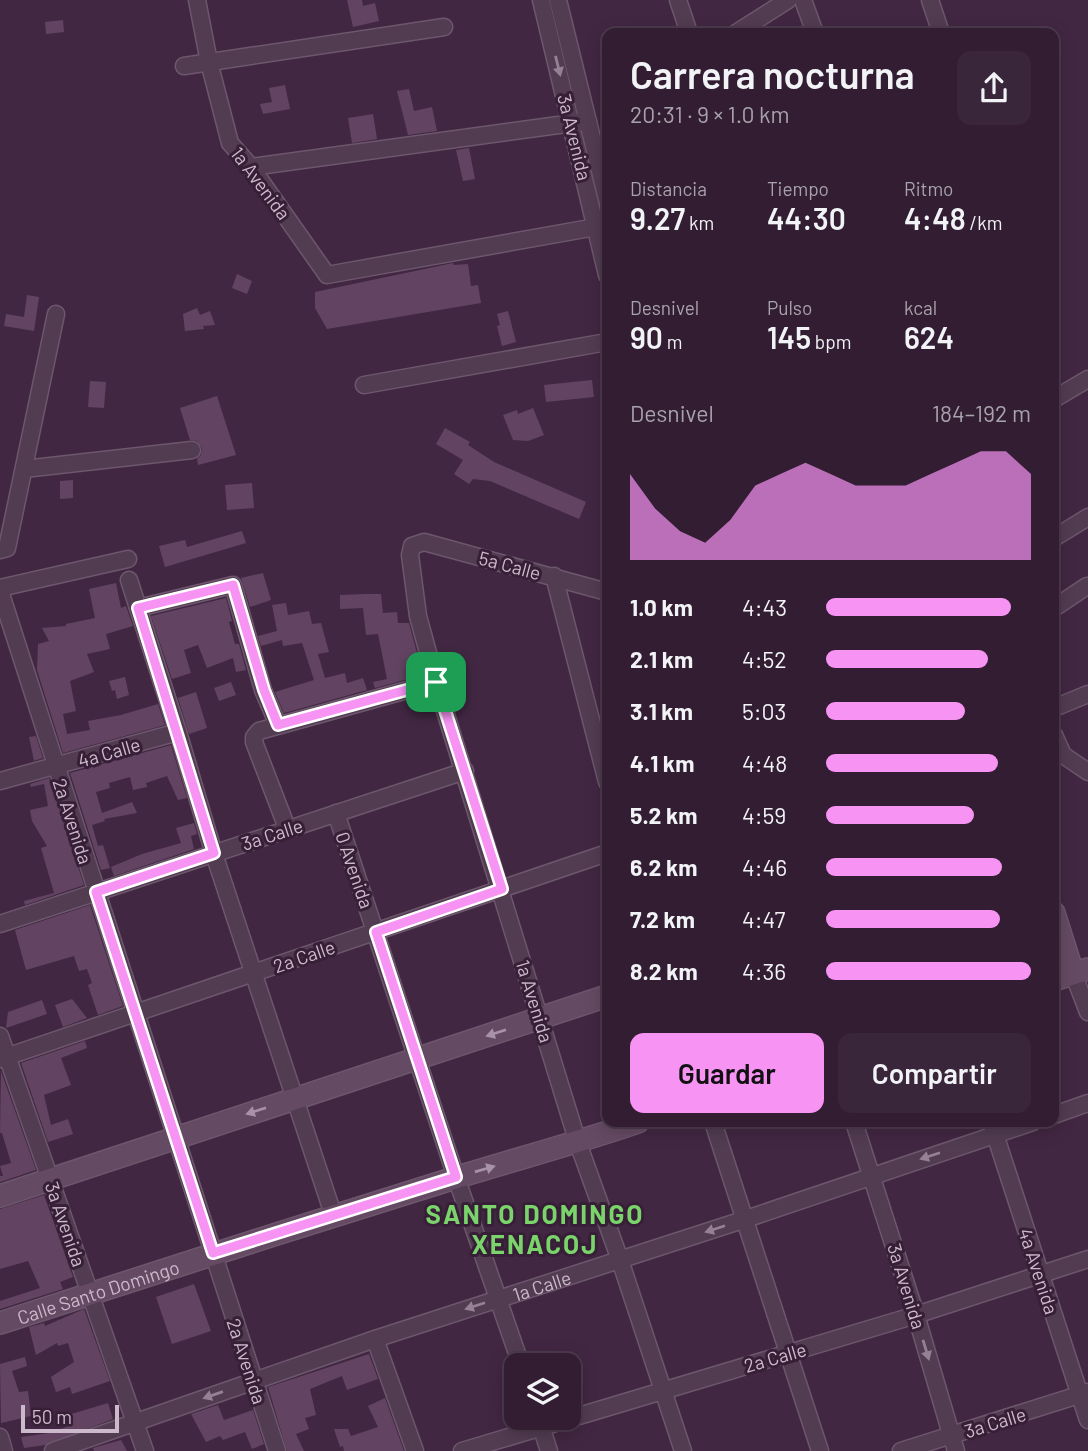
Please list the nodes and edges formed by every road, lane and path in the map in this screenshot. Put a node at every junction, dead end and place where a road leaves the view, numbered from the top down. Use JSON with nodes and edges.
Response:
{"nodes":[{"id":1,"x":197,"y":0,"type":"edge"},
{"id":2,"x":541,"y":0,"type":"edge"},
{"id":3,"x":558,"y":0,"type":"edge"},
{"id":4,"x":678,"y":0,"type":"edge"},
{"id":5,"x":788,"y":0,"type":"edge"},
{"id":6,"x":803,"y":0,"type":"edge"},
{"id":7,"x":930,"y":0,"type":"edge"},
{"id":8,"x":444,"y":27,"type":"dead end"},
{"id":9,"x":687,"y":28,"type":"edge"},
{"id":10,"x":744,"y":28,"type":"edge"},
{"id":11,"x":813,"y":28,"type":"edge"},
{"id":12,"x":939,"y":28,"type":"edge"},
{"id":13,"x":209,"y":62,"type":"junction"},
{"id":14,"x":184,"y":66,"type":"dead end"},
{"id":15,"x":580,"y":122,"type":"junction"},
{"id":16,"x":601,"y":146,"type":"edge"},
{"id":17,"x":251,"y":167,"type":"junction"},
{"id":18,"x":596,"y":227,"type":"junction"},
{"id":19,"x":602,"y":253,"type":"edge"},
{"id":20,"x":56,"y":314,"type":"dead end"},
{"id":21,"x":602,"y":343,"type":"edge"},
{"id":22,"x":1088,"y":379,"type":"edge"},
{"id":23,"x":364,"y":385,"type":"dead end"},
{"id":24,"x":1059,"y":396,"type":"edge"},
{"id":25,"x":192,"y":450,"type":"dead end"},
{"id":26,"x":24,"y":469,"type":"junction"},
{"id":27,"x":1088,"y":517,"type":"edge"},
{"id":28,"x":1059,"y":535,"type":"edge"},
{"id":29,"x":412,"y":546,"type":"joint"},
{"id":30,"x":0,"y":550,"type":"edge"},
{"id":31,"x":128,"y":559,"type":"dead end"},
{"id":32,"x":554,"y":576,"type":"junction"},
{"id":33,"x":129,"y":580,"type":"dead end"},
{"id":34,"x":1087,"y":586,"type":"edge"},
{"id":35,"x":0,"y":590,"type":"edge"},
{"id":36,"x":602,"y":590,"type":"edge"},
{"id":37,"x":1059,"y":605,"type":"edge"},
{"id":38,"x":138,"y":608,"type":"junction"},
{"id":39,"x":4,"y":620,"type":"edge"},
{"id":40,"x":436,"y":682,"type":"junction"},
{"id":41,"x":1088,"y":694,"type":"edge"},
{"id":42,"x":1059,"y":706,"type":"edge"},
{"id":43,"x":278,"y":725,"type":"junction"},
{"id":44,"x":178,"y":732,"type":"junction"},
{"id":45,"x":1059,"y":746,"type":"edge"},
{"id":46,"x":602,"y":763,"type":"edge"},
{"id":47,"x":56,"y":767,"type":"junction"},
{"id":48,"x":465,"y":771,"type":"junction"},
{"id":49,"x":1088,"y":772,"type":"edge"},
{"id":50,"x":0,"y":781,"type":"edge"},
{"id":51,"x":336,"y":813,"type":"junction"},
{"id":52,"x":287,"y":828,"type":"junction"},
{"id":53,"x":214,"y":853,"type":"junction"},
{"id":54,"x":602,"y":855,"type":"edge"},
{"id":55,"x":502,"y":889,"type":"junction"},
{"id":56,"x":96,"y":892,"type":"junction"},
{"id":57,"x":0,"y":924,"type":"edge"},
{"id":58,"x":1059,"y":929,"type":"edge"},
{"id":59,"x":376,"y":932,"type":"junction"},
{"id":60,"x":254,"y":973,"type":"junction"},
{"id":61,"x":1072,"y":974,"type":"edge"},
{"id":62,"x":602,"y":998,"type":"edge"},
{"id":63,"x":1088,"y":1012,"type":"edge"},
{"id":64,"x":135,"y":1013,"type":"junction"},
{"id":65,"x":540,"y":1018,"type":"junction"},
{"id":66,"x":0,"y":1036,"type":"edge"},
{"id":67,"x":4,"y":1058,"type":"edge"},
{"id":68,"x":417,"y":1059,"type":"junction"},
{"id":69,"x":295,"y":1098,"type":"junction"},
{"id":70,"x":1088,"y":1103,"type":"edge"},
{"id":71,"x":1059,"y":1113,"type":"edge"},
{"id":72,"x":624,"y":1127,"type":"edge"},
{"id":73,"x":715,"y":1127,"type":"edge"},
{"id":74,"x":856,"y":1127,"type":"edge"},
{"id":75,"x":993,"y":1128,"type":"edge"},
{"id":76,"x":175,"y":1138,"type":"junction"},
{"id":77,"x":578,"y":1143,"type":"junction"},
{"id":78,"x":872,"y":1175,"type":"junction"},
{"id":79,"x":456,"y":1177,"type":"junction"},
{"id":80,"x":51,"y":1179,"type":"junction"},
{"id":81,"x":0,"y":1196,"type":"edge"},
{"id":82,"x":334,"y":1217,"type":"junction"},
{"id":83,"x":746,"y":1219,"type":"junction"},
{"id":84,"x":213,"y":1253,"type":"junction"},
{"id":85,"x":1088,"y":1259,"type":"edge"},
{"id":86,"x":620,"y":1261,"type":"junction"},
{"id":87,"x":1041,"y":1275,"type":"junction"},
{"id":88,"x":90,"y":1294,"type":"junction"},
{"id":89,"x":500,"y":1298,"type":"junction"},
{"id":90,"x":916,"y":1315,"type":"junction"},
{"id":91,"x":0,"y":1323,"type":"edge"},
{"id":92,"x":375,"y":1339,"type":"junction"},
{"id":93,"x":518,"y":1353,"type":"edge"},
{"id":94,"x":787,"y":1353,"type":"junction"},
{"id":95,"x":253,"y":1380,"type":"junction"},
{"id":96,"x":663,"y":1390,"type":"junction"},
{"id":97,"x":1084,"y":1394,"type":"edge"},
{"id":98,"x":581,"y":1411,"type":"edge"},
{"id":99,"x":1088,"y":1420,"type":"edge"},
{"id":100,"x":134,"y":1422,"type":"junction"},
{"id":101,"x":518,"y":1430,"type":"edge"},
{"id":102,"x":542,"y":1430,"type":"edge"},
{"id":103,"x":0,"y":1437,"type":"edge"},
{"id":104,"x":954,"y":1443,"type":"edge"},
{"id":105,"x":4,"y":1451,"type":"edge"},
{"id":106,"x":52,"y":1451,"type":"edge"},
{"id":107,"x":145,"y":1451,"type":"edge"},
{"id":108,"x":277,"y":1451,"type":"edge"},
{"id":109,"x":415,"y":1451,"type":"edge"},
{"id":110,"x":461,"y":1451,"type":"edge"},
{"id":111,"x":549,"y":1451,"type":"edge"},
{"id":112,"x":683,"y":1451,"type":"edge"},
{"id":113,"x":820,"y":1451,"type":"edge"},
{"id":114,"x":901,"y":1451,"type":"edge"}],
"edges":[{"from":1,"to":13,"type":"street","name":"1a Avenida"},
{"from":2,"to":15,"type":"street","name":"3a Avenida","one_way":true},
{"from":3,"to":15,"type":"street","name":"3a Avenida"},
{"from":4,"to":9,"type":"street"},
{"from":5,"to":10,"type":"street"},
{"from":6,"to":11,"type":"street"},
{"from":7,"to":12,"type":"street"},
{"from":8,"to":13,"type":"street"},
{"from":13,"to":14,"type":"street"},
{"from":13,"to":17,"type":"street","name":"1a Avenida"},
{"from":15,"to":16,"type":"street","name":"3a Avenida"},
{"from":15,"to":17,"type":"street"},
{"from":15,"to":18,"type":"street","name":"3a Avenida"},
{"from":17,"to":18,"type":"street","name":"1a Avenida"},
{"from":18,"to":19,"type":"street","name":"3a Avenida"},
{"from":20,"to":26,"type":"street"},
{"from":21,"to":23,"type":"street"},
{"from":22,"to":24,"type":"street"},
{"from":25,"to":26,"type":"street"},
{"from":26,"to":30,"type":"street"},
{"from":27,"to":28,"type":"street"},
{"from":29,"to":32,"type":"street","name":"5a Calle"},
{"from":29,"to":40,"type":"street","name":"1a Avenida"},
{"from":31,"to":35,"type":"street"},
{"from":32,"to":36,"type":"street","name":"5a Calle"},
{"from":32,"to":46,"type":"street"},
{"from":33,"to":38,"type":"street"},
{"from":34,"to":37,"type":"street"},
{"from":35,"to":39,"type":"street","name":"2a Avenida"},
{"from":38,"to":43,"type":"street"},
{"from":38,"to":44,"type":"street"},
{"from":39,"to":47,"type":"street","name":"2a Avenida"},
{"from":40,"to":43,"type":"street"},
{"from":40,"to":48,"type":"street","name":"1a Avenida"},
{"from":41,"to":42,"type":"street"},
{"from":43,"to":52,"type":"street"},
{"from":44,"to":47,"type":"street","name":"4a Calle"},
{"from":44,"to":53,"type":"street"},
{"from":45,"to":49,"type":"street"},
{"from":47,"to":50,"type":"street","name":"4a Calle"},
{"from":47,"to":56,"type":"street","name":"2a Avenida"},
{"from":48,"to":51,"type":"street","name":"3a Calle"},
{"from":48,"to":55,"type":"street","name":"1a Avenida"},
{"from":51,"to":52,"type":"street","name":"3a Calle"},
{"from":51,"to":59,"type":"street","name":"0 Avenida"},
{"from":52,"to":53,"type":"street","name":"3a Calle"},
{"from":53,"to":56,"type":"street","name":"3a Calle"},
{"from":53,"to":60,"type":"street"},
{"from":54,"to":55,"type":"street","name":"2a Calle"},
{"from":55,"to":59,"type":"street","name":"2a Calle"},
{"from":55,"to":65,"type":"street","name":"1a Avenida"},
{"from":56,"to":57,"type":"street","name":"3a Calle"},
{"from":56,"to":64,"type":"street","name":"2a Avenida"},
{"from":58,"to":61,"type":"main road"},
{"from":59,"to":60,"type":"street","name":"2a Calle"},
{"from":59,"to":68,"type":"street","name":"0 Avenida"},
{"from":60,"to":64,"type":"street","name":"2a Calle"},
{"from":60,"to":69,"type":"street"},
{"from":61,"to":63,"type":"street"},
{"from":62,"to":65,"type":"main road"},
{"from":64,"to":67,"type":"street","name":"2a Calle"},
{"from":64,"to":76,"type":"street","name":"2a Avenida"},
{"from":65,"to":68,"type":"main road","one_way":true},
{"from":65,"to":77,"type":"street","name":"1a Avenida"},
{"from":66,"to":67,"type":"street","name":"3a Avenida"},
{"from":67,"to":80,"type":"street","name":"3a Avenida"},
{"from":68,"to":69,"type":"main road"},
{"from":68,"to":79,"type":"street","name":"0 Avenida"},
{"from":69,"to":76,"type":"main road","one_way":true},
{"from":69,"to":82,"type":"street"},
{"from":70,"to":71,"type":"street"},
{"from":72,"to":77,"type":"main road","name":"Calle Santo Domingo"},
{"from":73,"to":83,"type":"street"},
{"from":74,"to":78,"type":"street","name":"3a Avenida"},
{"from":75,"to":78,"type":"street","name":"1a Calle","one_way":true},
{"from":75,"to":87,"type":"street","name":"4a Avenida"},
{"from":76,"to":80,"type":"main road"},
{"from":76,"to":84,"type":"street","name":"2a Avenida"},
{"from":79,"to":77,"type":"main road","name":"Calle Santo Domingo","one_way":true},
{"from":77,"to":86,"type":"street","name":"1a Avenida"},
{"from":78,"to":83,"type":"street","name":"1a Calle"},
{"from":78,"to":90,"type":"street","name":"3a Avenida"},
{"from":79,"to":82,"type":"main road","name":"Calle Santo Domingo"},
{"from":79,"to":89,"type":"street","name":"0 Avenida"},
{"from":80,"to":81,"type":"main road"},
{"from":80,"to":88,"type":"street","name":"3a Avenida"},
{"from":82,"to":84,"type":"main road","name":"Calle Santo Domingo"},
{"from":83,"to":86,"type":"street","name":"1a Calle","one_way":true},
{"from":83,"to":94,"type":"street"},
{"from":84,"to":88,"type":"main road","name":"Calle Santo Domingo"},
{"from":84,"to":95,"type":"street","name":"2a Avenida"},
{"from":85,"to":87,"type":"street","name":"2a Calle"},
{"from":86,"to":89,"type":"street","name":"1a Calle"},
{"from":86,"to":96,"type":"street","name":"1a Avenida"},
{"from":87,"to":90,"type":"street","name":"2a Calle"},
{"from":87,"to":97,"type":"street","name":"4a Avenida"},
{"from":88,"to":91,"type":"main road","name":"Calle Santo Domingo"},
{"from":88,"to":100,"type":"street","name":"3a Avenida"},
{"from":89,"to":92,"type":"street","name":"1a Calle","one_way":true},
{"from":89,"to":93,"type":"street","name":"0 Avenida"},
{"from":90,"to":94,"type":"street","name":"2a Calle"},
{"from":90,"to":104,"type":"street","name":"3a Avenida","one_way":true},
{"from":92,"to":95,"type":"street","name":"1a Calle"},
{"from":92,"to":109,"type":"street"},
{"from":94,"to":96,"type":"street","name":"2a Calle"},
{"from":94,"to":113,"type":"street"},
{"from":95,"to":100,"type":"street","name":"1a Calle","one_way":true},
{"from":95,"to":108,"type":"street","name":"2a Avenida"},
{"from":96,"to":98,"type":"street","name":"2a Calle"},
{"from":96,"to":112,"type":"street","name":"1a Avenida"},
{"from":97,"to":99,"type":"street","name":"4a Avenida"},
{"from":97,"to":104,"type":"street","name":"3a Calle"},
{"from":100,"to":106,"type":"street","name":"1a Calle"},
{"from":100,"to":107,"type":"street","name":"3a Avenida"},
{"from":101,"to":110,"type":"street","name":"2a Calle"},
{"from":102,"to":111,"type":"street"},
{"from":103,"to":105,"type":"street"},
{"from":104,"to":114,"type":"street","name":"3a Calle"}]}
